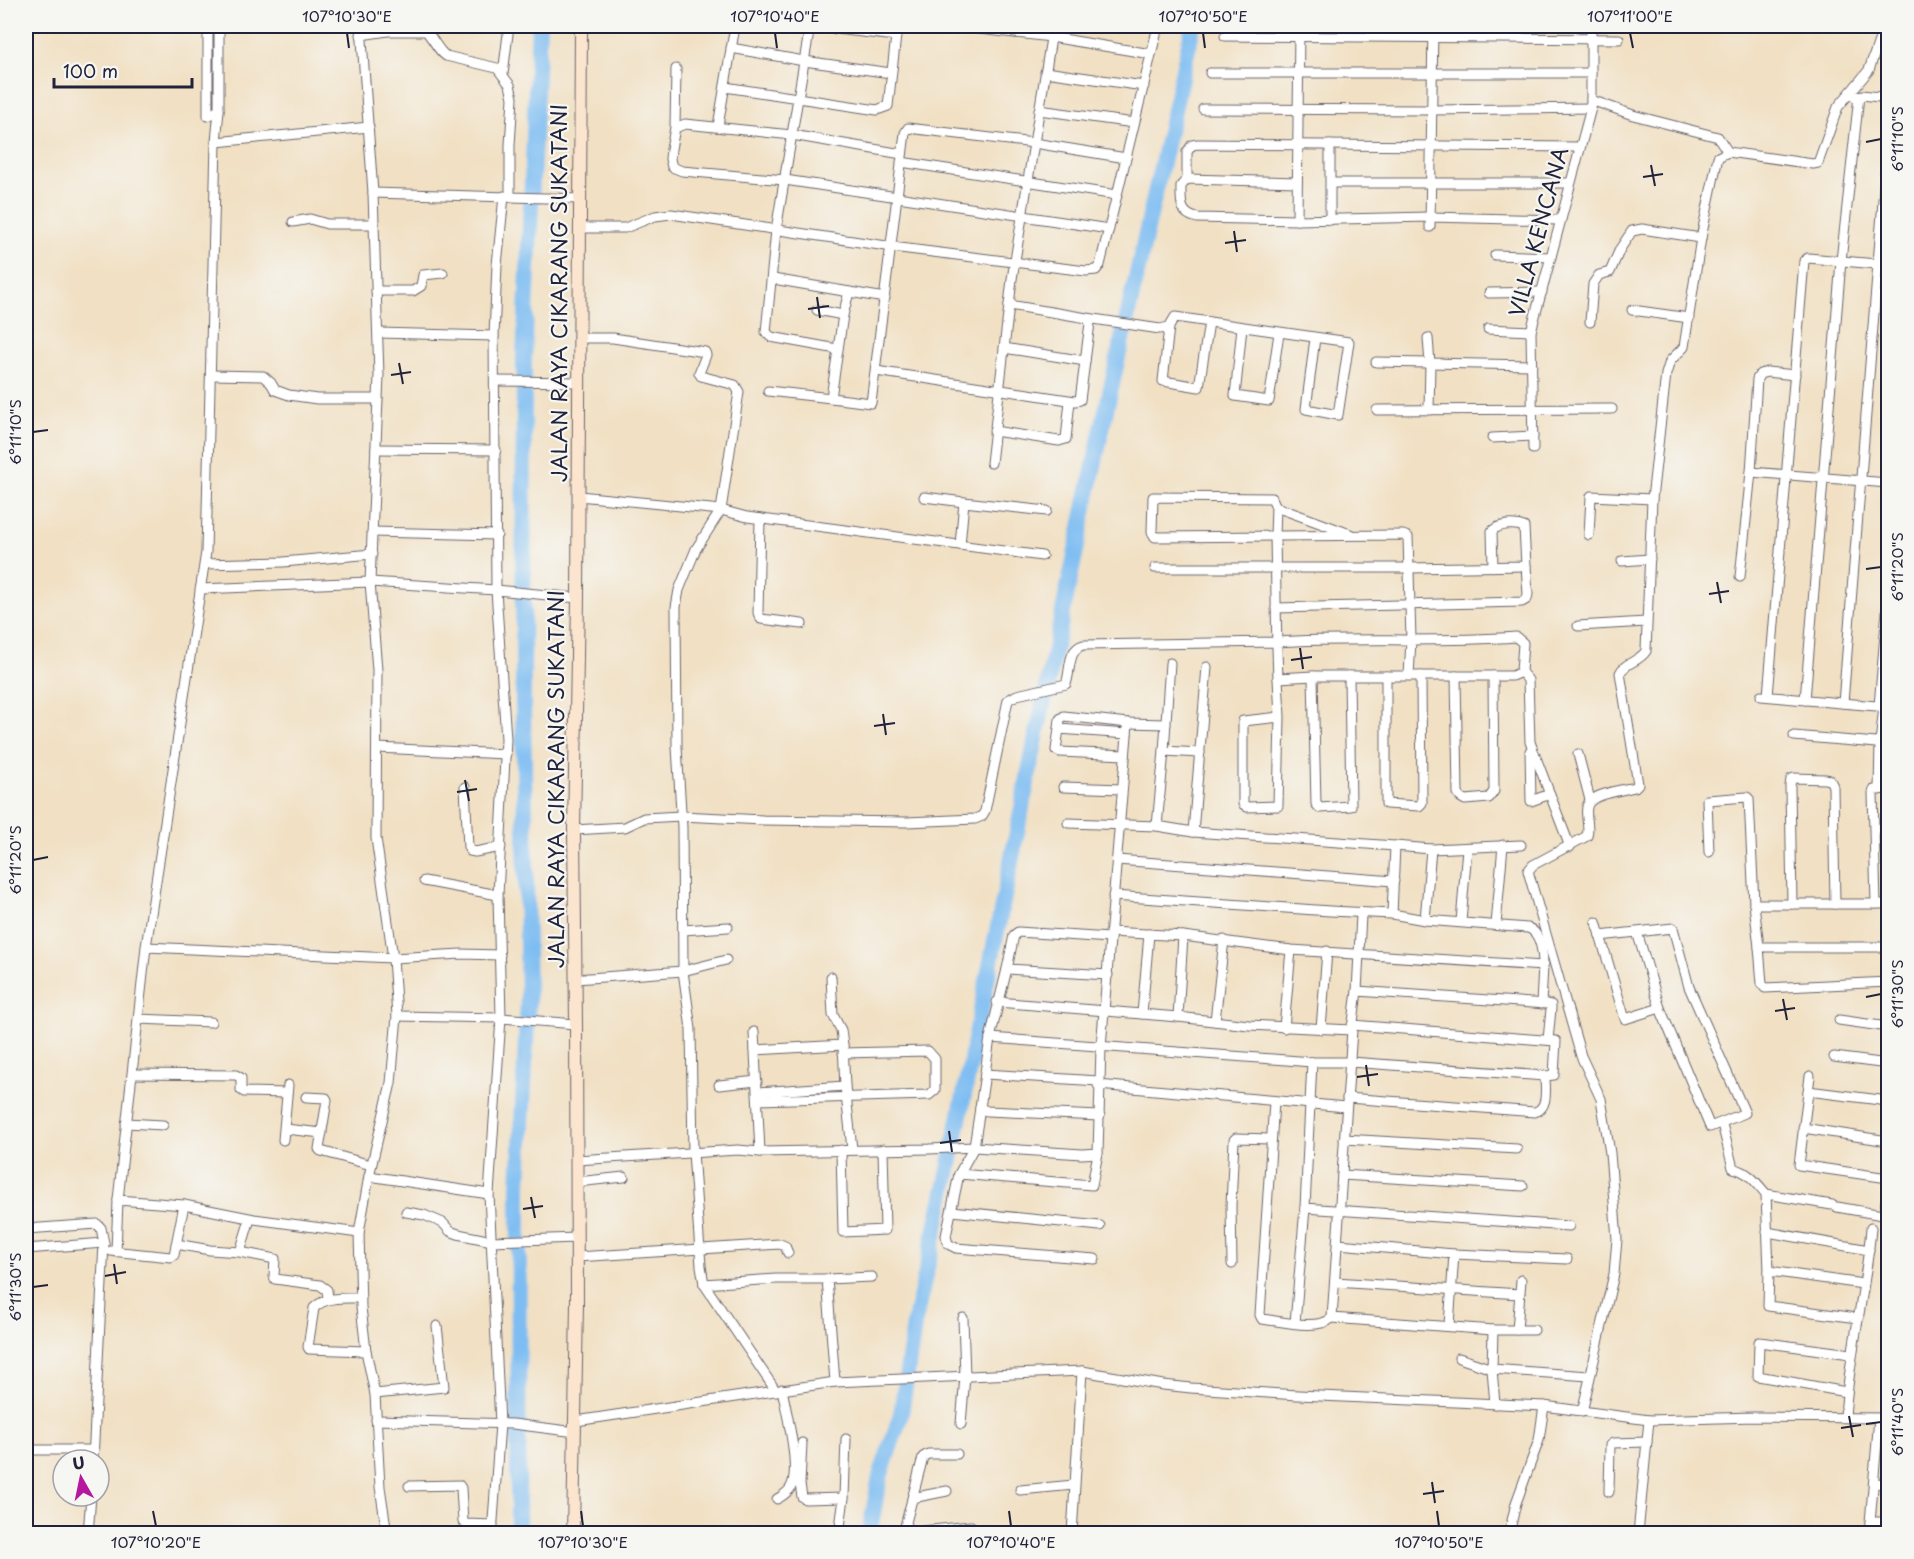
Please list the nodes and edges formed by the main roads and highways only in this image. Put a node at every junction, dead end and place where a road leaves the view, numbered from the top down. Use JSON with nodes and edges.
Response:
{"nodes":[{"id":1,"x":581,"y":26,"type":"edge"},
{"id":2,"x":573,"y":1533,"type":"edge"}],
"edges":[{"from":1,"to":2,"type":"main road","name":"JALAN RAYA CIKARANG SUKATANI"}]}
